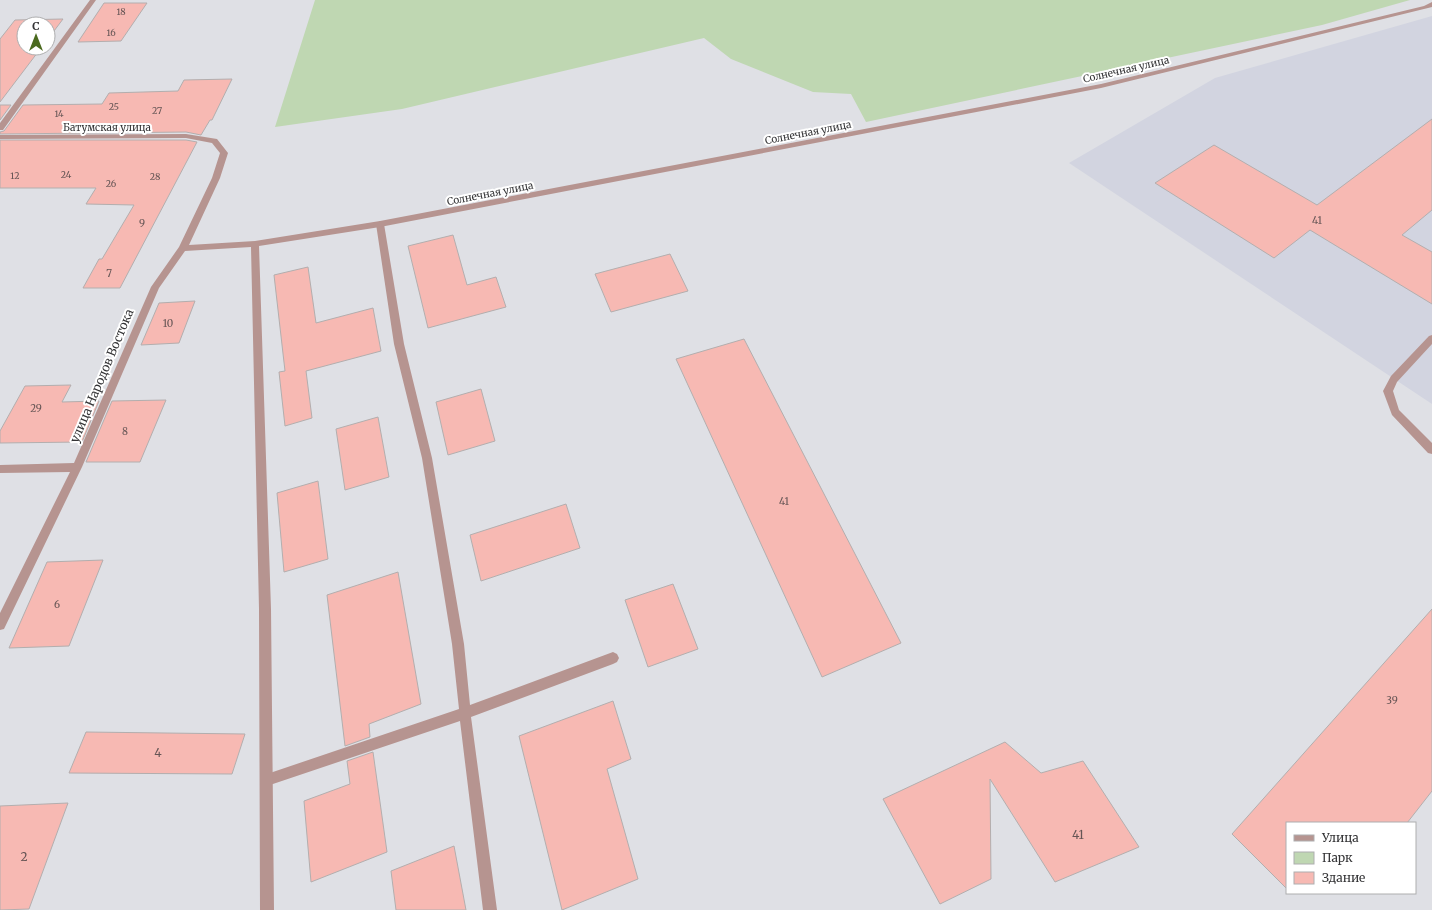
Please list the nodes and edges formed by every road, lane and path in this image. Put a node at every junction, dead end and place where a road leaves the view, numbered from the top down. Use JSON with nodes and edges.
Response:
{"nodes":[{"id":1,"x":93,"y":0,"type":"edge"},
{"id":2,"x":1432,"y":4,"type":"edge"},
{"id":3,"x":0,"y":128,"type":"edge"},
{"id":4,"x":0,"y":137,"type":"edge"},
{"id":5,"x":214,"y":142,"type":"joint"},
{"id":6,"x":380,"y":224,"type":"junction"},
{"id":7,"x":255,"y":244,"type":"junction"},
{"id":8,"x":183,"y":248,"type":"junction"},
{"id":9,"x":1432,"y":338,"type":"edge"},
{"id":10,"x":1432,"y":450,"type":"edge"},
{"id":11,"x":77,"y":467,"type":"junction"},
{"id":12,"x":0,"y":469,"type":"edge"},
{"id":13,"x":0,"y":625,"type":"edge"},
{"id":14,"x":613,"y":658,"type":"dead end"},
{"id":15,"x":465,"y":714,"type":"junction"},
{"id":16,"x":267,"y":780,"type":"junction"},
{"id":17,"x":267,"y":910,"type":"edge"},
{"id":18,"x":490,"y":910,"type":"edge"}],
"edges":[{"from":1,"to":3,"type":"street"},
{"from":2,"to":6,"type":"street","name":"Солнечная улица"},
{"from":4,"to":5,"type":"street","name":"Батумская улица"},
{"from":5,"to":8,"type":"street","name":"улица Народов Востока"},
{"from":6,"to":7,"type":"street","name":"Солнечная улица"},
{"from":6,"to":15,"type":"street"},
{"from":7,"to":8,"type":"street","name":"Солнечная улица"},
{"from":7,"to":16,"type":"street"},
{"from":8,"to":11,"type":"street","name":"улица Народов Востока"},
{"from":9,"to":10,"type":"street"},
{"from":11,"to":12,"type":"street"},
{"from":11,"to":13,"type":"street","name":"улица Народов Востока"},
{"from":14,"to":15,"type":"street"},
{"from":15,"to":16,"type":"street"},
{"from":15,"to":18,"type":"street"},
{"from":16,"to":17,"type":"street"}]}
